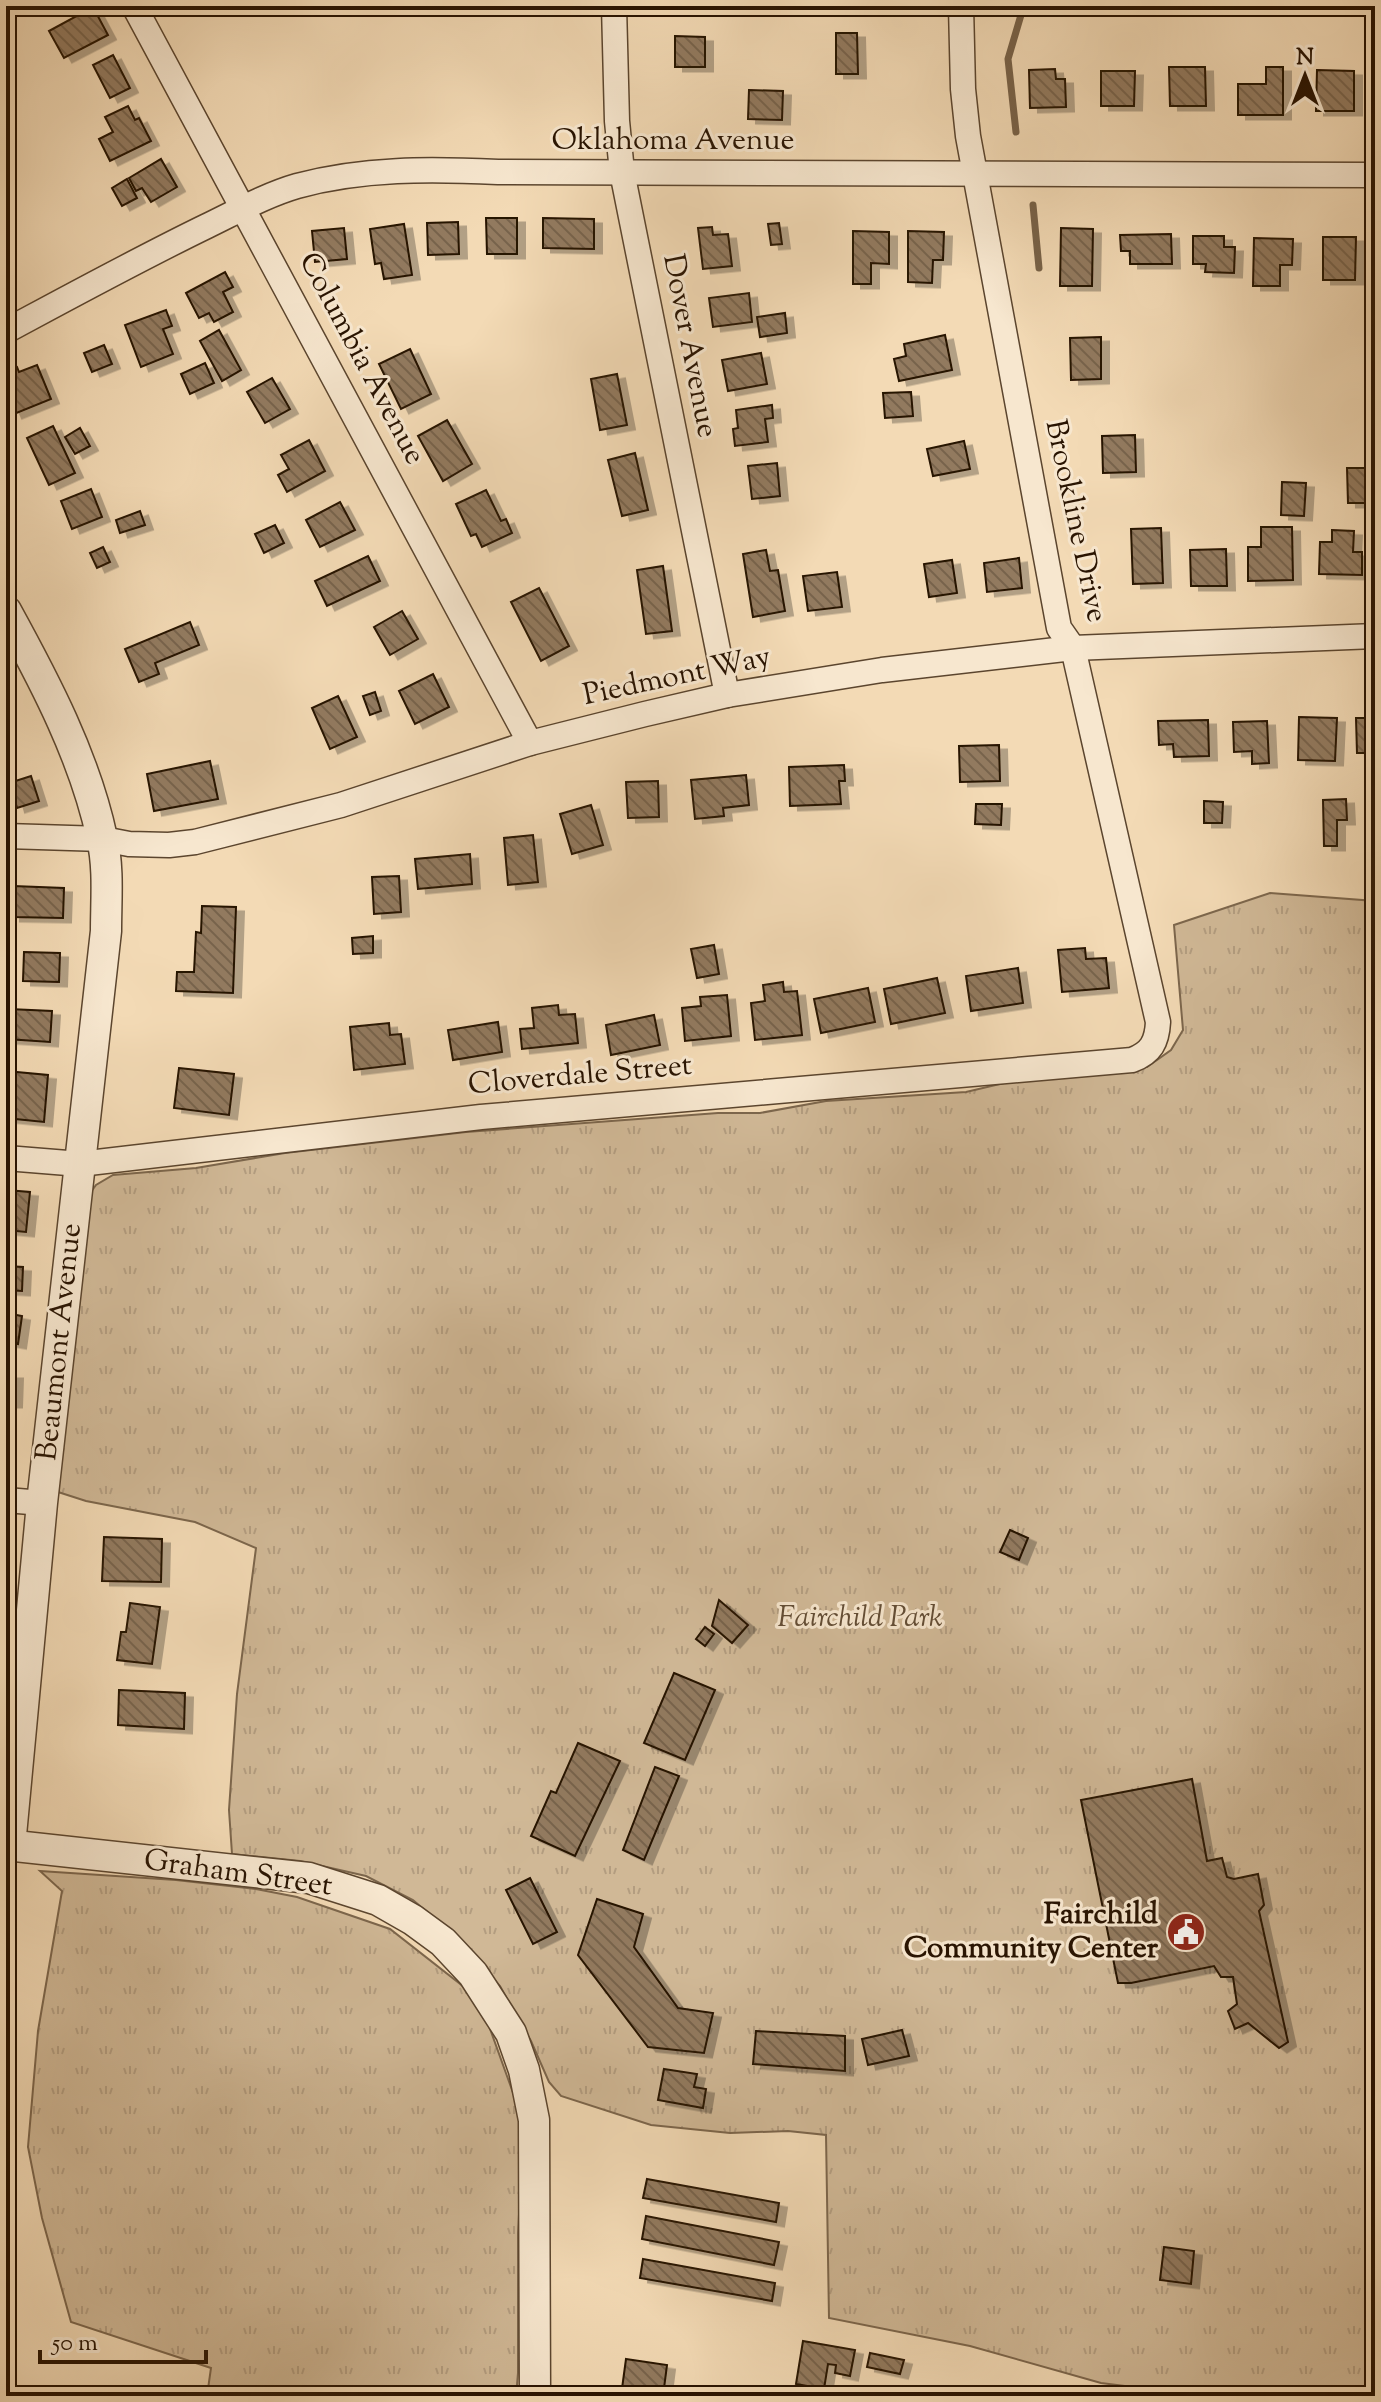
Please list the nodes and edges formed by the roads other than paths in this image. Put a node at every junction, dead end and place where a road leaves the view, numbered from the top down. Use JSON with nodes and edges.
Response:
{"nodes":[{"id":1,"x":134,"y":6,"type":"edge"},
{"id":2,"x":614,"y":6,"type":"edge"},
{"id":3,"x":961,"y":6,"type":"edge"},
{"id":4,"x":622,"y":172,"type":"junction"},
{"id":5,"x":975,"y":175,"type":"junction"},
{"id":6,"x":1375,"y":175,"type":"edge"},
{"id":7,"x":244,"y":208,"type":"junction"},
{"id":8,"x":6,"y":331,"type":"edge"},
{"id":9,"x":6,"y":611,"type":"edge"},
{"id":10,"x":1375,"y":636,"type":"edge"},
{"id":11,"x":1073,"y":648,"type":"junction"},
{"id":12,"x":727,"y":695,"type":"junction"},
{"id":13,"x":530,"y":743,"type":"junction"},
{"id":14,"x":6,"y":836,"type":"edge"},
{"id":15,"x":103,"y":839,"type":"junction"},
{"id":16,"x":1155,"y":1043,"type":"joint"},
{"id":17,"x":6,"y":1158,"type":"edge"},
{"id":18,"x":80,"y":1164,"type":"junction"},
{"id":19,"x":6,"y":1500,"type":"edge"},
{"id":20,"x":42,"y":1503,"type":"junction"},
{"id":21,"x":8,"y":1845,"type":"edge"},
{"id":22,"x":535,"y":2396,"type":"edge"}],
"edges":[{"from":1,"to":7,"type":"street","name":"Columbia Avenue"},
{"from":2,"to":4,"type":"street","name":"Dover Avenue"},
{"from":3,"to":5,"type":"street","name":"Brookline Drive"},
{"from":4,"to":5,"type":"street","name":"Oklahoma Avenue"},
{"from":4,"to":7,"type":"street","name":"Oklahoma Avenue"},
{"from":4,"to":12,"type":"street","name":"Dover Avenue"},
{"from":5,"to":6,"type":"street","name":"Oklahoma Avenue"},
{"from":5,"to":11,"type":"street","name":"Brookline Drive"},
{"from":7,"to":8,"type":"street","name":"Oklahoma Avenue"},
{"from":7,"to":13,"type":"street","name":"Columbia Avenue"},
{"from":9,"to":15,"type":"street","name":"Beaumont Avenue"},
{"from":10,"to":11,"type":"street","name":"Piedmont Way"},
{"from":11,"to":12,"type":"street","name":"Piedmont Way"},
{"from":11,"to":16,"type":"street","name":"Brookline Drive"},
{"from":12,"to":13,"type":"street","name":"Piedmont Way"},
{"from":13,"to":15,"type":"street","name":"Piedmont Way"},
{"from":14,"to":15,"type":"street","name":"Piedmont Way"},
{"from":15,"to":18,"type":"street","name":"Beaumont Avenue"},
{"from":16,"to":18,"type":"street","name":"Cloverdale Street"},
{"from":17,"to":18,"type":"street","name":"Cloverdale Street"},
{"from":18,"to":20,"type":"street","name":"Beaumont Avenue"},
{"from":19,"to":20,"type":"street"},
{"from":20,"to":21,"type":"street","name":"Beaumont Avenue"},
{"from":21,"to":22,"type":"street","name":"Graham Street"}]}
